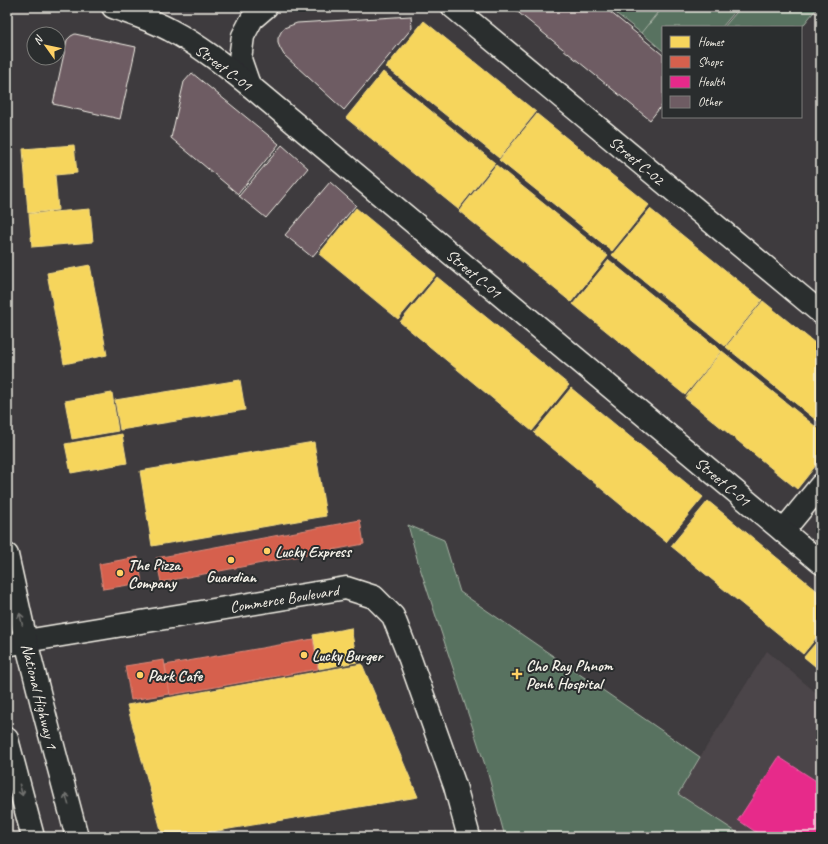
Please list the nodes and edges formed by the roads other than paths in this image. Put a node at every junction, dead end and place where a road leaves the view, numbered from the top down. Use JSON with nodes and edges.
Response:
{"nodes":[{"id":1,"x":113,"y":7,"type":"edge"},
{"id":2,"x":266,"y":7,"type":"edge"},
{"id":3,"x":453,"y":7,"type":"edge"},
{"id":4,"x":250,"y":85,"type":"junction"},
{"id":5,"x":821,"y":313,"type":"edge"},
{"id":6,"x":821,"y":485,"type":"edge"},
{"id":7,"x":783,"y":531,"type":"junction"},
{"id":8,"x":7,"y":555,"type":"edge"},
{"id":9,"x":821,"y":563,"type":"edge"},
{"id":10,"x":16,"y":643,"type":"edge"},
{"id":11,"x":7,"y":739,"type":"edge"},
{"id":12,"x":34,"y":837,"type":"edge"},
{"id":13,"x":78,"y":837,"type":"edge"},
{"id":14,"x":469,"y":837,"type":"edge"}],
"edges":[{"from":1,"to":4,"type":"main road","name":"Street C-01"},
{"from":2,"to":4,"type":"main road"},
{"from":3,"to":5,"type":"main road","name":"Street C-02"},
{"from":4,"to":7,"type":"main road","name":"Street C-01"},
{"from":6,"to":7,"type":"main road"},
{"from":7,"to":9,"type":"main road","name":"Street C-01"},
{"from":10,"to":8,"type":"main road","name":"National Highway 1","one_way":true},
{"from":13,"to":10,"type":"main road","name":"National Highway 1","one_way":true},
{"from":10,"to":14,"type":"main road","name":"Commerce Boulevard"},
{"from":11,"to":12,"type":"main road","one_way":true}]}
